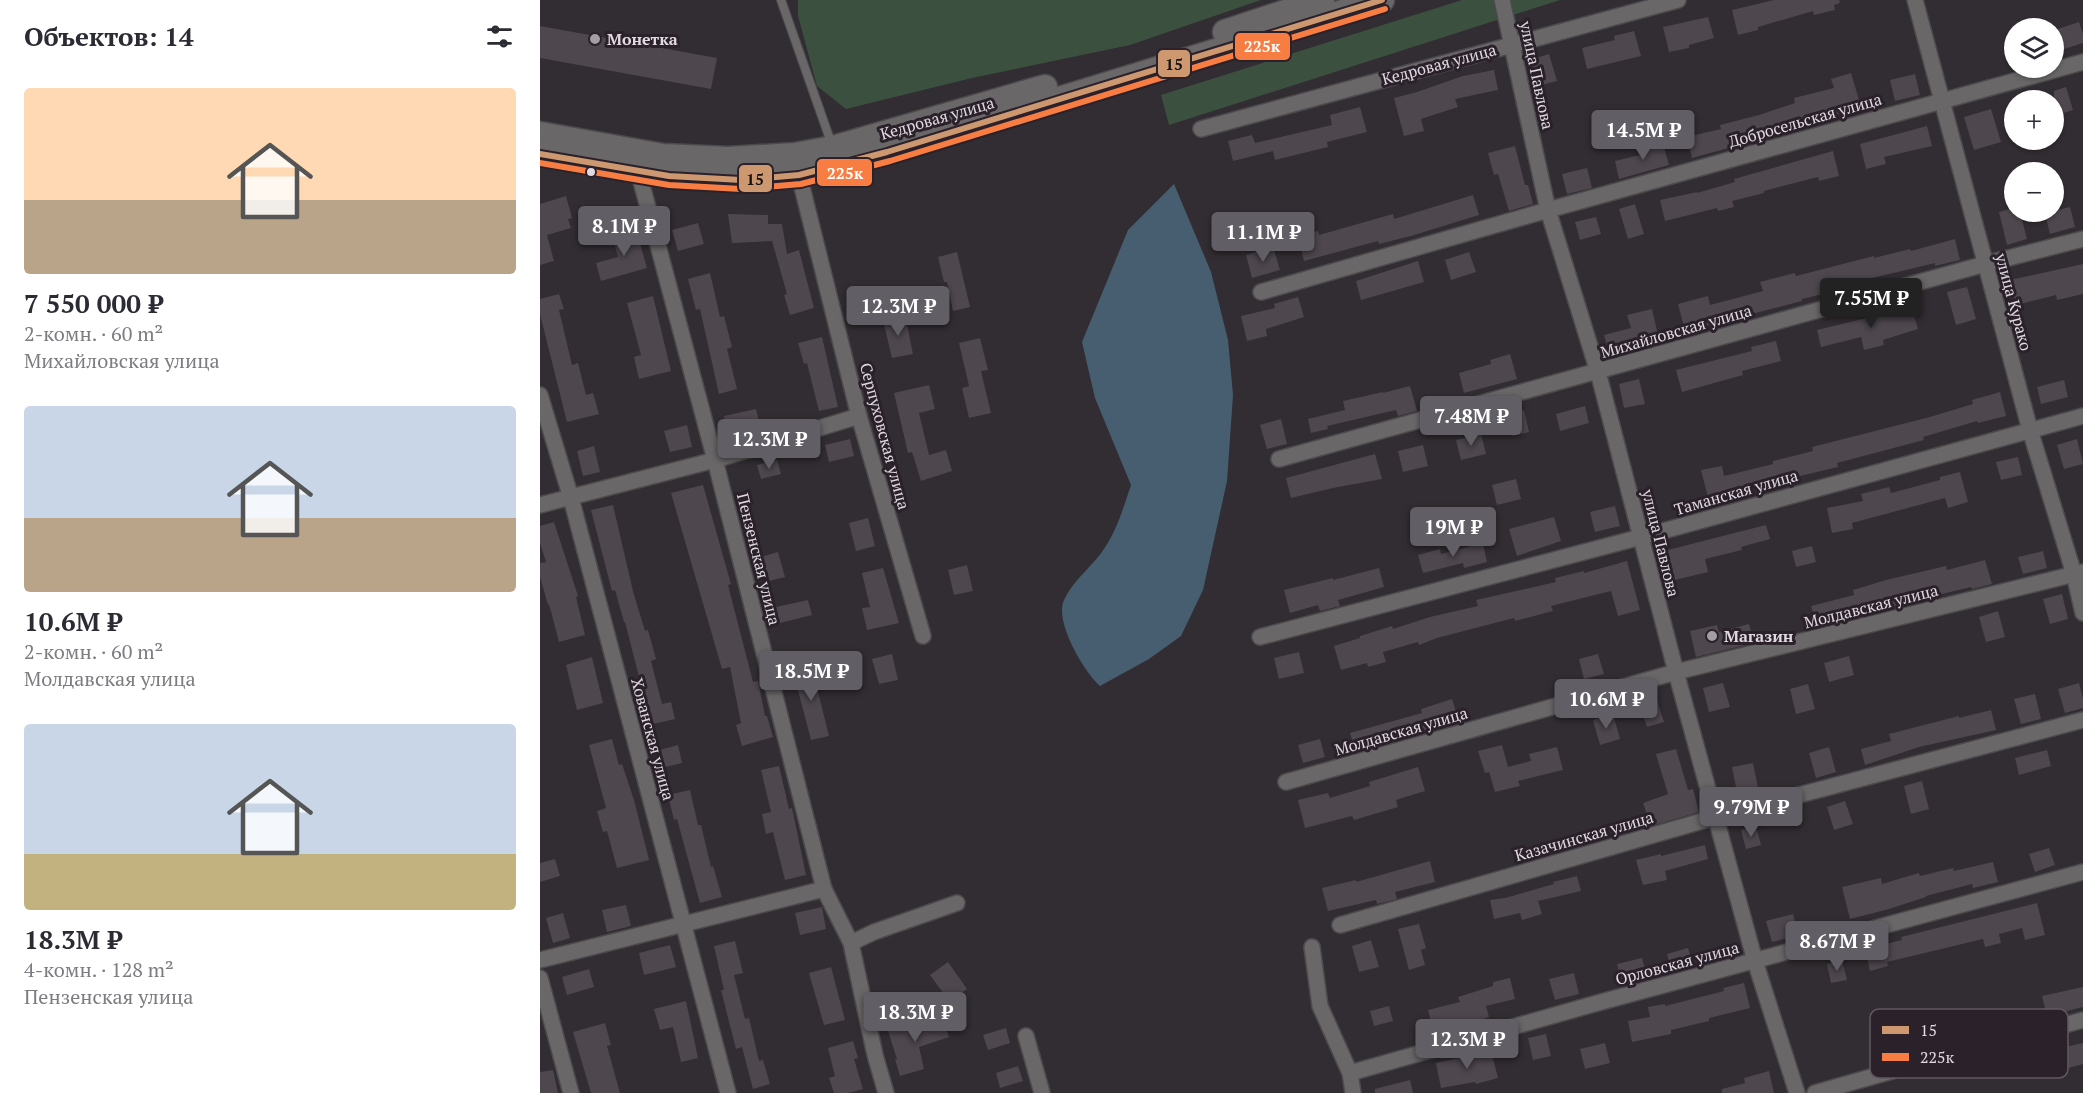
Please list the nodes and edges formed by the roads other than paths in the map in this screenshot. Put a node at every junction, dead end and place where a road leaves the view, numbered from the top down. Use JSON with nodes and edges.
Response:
{"nodes":[{"id":1,"x":781,"y":0,"type":"edge"},
{"id":2,"x":1322,"y":0,"type":"edge"},
{"id":3,"x":1382,"y":0,"type":"edge"},
{"id":4,"x":1502,"y":0,"type":"edge"},
{"id":5,"x":1678,"y":0,"type":"edge"},
{"id":6,"x":1915,"y":0,"type":"edge"},
{"id":7,"x":1511,"y":45,"type":"junction"},
{"id":8,"x":2083,"y":62,"type":"edge"},
{"id":9,"x":1943,"y":100,"type":"junction"},
{"id":10,"x":1201,"y":129,"type":"dead end"},
{"id":11,"x":540,"y":134,"type":"edge"},
{"id":12,"x":540,"y":154,"type":"edge"},
{"id":13,"x":835,"y":157,"type":"junction"},
{"id":14,"x":638,"y":170,"type":"junction"},
{"id":15,"x":799,"y":175,"type":"junction"},
{"id":16,"x":1548,"y":210,"type":"junction"},
{"id":17,"x":2083,"y":239,"type":"edge"},
{"id":18,"x":1985,"y":264,"type":"junction"},
{"id":19,"x":1261,"y":292,"type":"dead end"},
{"id":20,"x":1599,"y":372,"type":"junction"},
{"id":21,"x":540,"y":395,"type":"edge"},
{"id":22,"x":859,"y":416,"type":"junction"},
{"id":23,"x":2083,"y":416,"type":"edge"},
{"id":24,"x":2030,"y":430,"type":"junction"},
{"id":25,"x":1279,"y":459,"type":"dead end"},
{"id":26,"x":715,"y":460,"type":"junction"},
{"id":27,"x":571,"y":498,"type":"junction"},
{"id":28,"x":540,"y":505,"type":"edge"},
{"id":29,"x":1641,"y":537,"type":"junction"},
{"id":30,"x":2078,"y":573,"type":"edge"},
{"id":31,"x":2083,"y":613,"type":"edge"},
{"id":32,"x":922,"y":636,"type":"dead end"},
{"id":33,"x":1260,"y":637,"type":"dead end"},
{"id":34,"x":1676,"y":672,"type":"junction"},
{"id":35,"x":2083,"y":720,"type":"edge"},
{"id":36,"x":1286,"y":782,"type":"dead end"},
{"id":37,"x":1716,"y":817,"type":"junction"},
{"id":38,"x":2083,"y":872,"type":"edge"},
{"id":39,"x":824,"y":889,"type":"junction"},
{"id":40,"x":957,"y":903,"type":"dead end"},
{"id":41,"x":683,"y":924,"type":"junction"},
{"id":42,"x":1340,"y":925,"type":"dead end"},
{"id":43,"x":850,"y":943,"type":"junction"},
{"id":44,"x":1312,"y":947,"type":"dead end"},
{"id":45,"x":540,"y":960,"type":"edge"},
{"id":46,"x":1755,"y":961,"type":"junction"},
{"id":47,"x":540,"y":978,"type":"edge"},
{"id":48,"x":2083,"y":1020,"type":"edge"},
{"id":49,"x":2068,"y":1024,"type":"edge"},
{"id":50,"x":1026,"y":1036,"type":"dead end"},
{"id":51,"x":1350,"y":1073,"type":"junction"},
{"id":52,"x":1870,"y":1077,"type":"edge"},
{"id":53,"x":571,"y":1093,"type":"edge"},
{"id":54,"x":728,"y":1093,"type":"edge"},
{"id":55,"x":886,"y":1093,"type":"edge"},
{"id":56,"x":1042,"y":1093,"type":"edge"},
{"id":57,"x":1353,"y":1093,"type":"edge"},
{"id":58,"x":1797,"y":1093,"type":"edge"},
{"id":59,"x":1815,"y":1093,"type":"edge"}],
"edges":[{"from":1,"to":13,"type":"lane"},
{"from":2,"to":13,"type":"main road","name":"Кедровая улица"},
{"from":3,"to":13,"type":"main road","name":"Кедровая улица"},
{"from":4,"to":7,"type":"street","name":"улица Павлова"},
{"from":5,"to":7,"type":"street","name":"Кедровая улица"},
{"from":6,"to":9,"type":"street","name":"улица Курако"},
{"from":7,"to":10,"type":"street","name":"Кедровая улица"},
{"from":7,"to":16,"type":"street","name":"улица Павлова"},
{"from":8,"to":9,"type":"street","name":"Добросельская улица"},
{"from":9,"to":16,"type":"street","name":"Добросельская улица"},
{"from":9,"to":18,"type":"street","name":"улица Курако"},
{"from":11,"to":13,"type":"main road","name":"Кедровая улица"},
{"from":12,"to":14,"type":"main road","name":"Кедровая улица"},
{"from":13,"to":15,"type":"main road","name":"Кедровая улица"},
{"from":14,"to":15,"type":"main road","name":"Кедровая улица"},
{"from":14,"to":26,"type":"street","name":"Пензенская улица"},
{"from":15,"to":22,"type":"street","name":"Серпуховская улица"},
{"from":16,"to":19,"type":"street","name":"Добросельская улица"},
{"from":16,"to":20,"type":"street","name":"улица Павлова"},
{"from":17,"to":18,"type":"street","name":"Михайловская улица"},
{"from":18,"to":20,"type":"street","name":"Михайловская улица"},
{"from":18,"to":24,"type":"street","name":"улица Курако"},
{"from":20,"to":25,"type":"street","name":"Михайловская улица"},
{"from":20,"to":29,"type":"street","name":"улица Павлова"},
{"from":21,"to":27,"type":"street","name":"Хованская улица"},
{"from":22,"to":26,"type":"street"},
{"from":22,"to":32,"type":"street","name":"Серпуховская улица"},
{"from":23,"to":24,"type":"street","name":"Таманская улица"},
{"from":24,"to":29,"type":"street","name":"Таманская улица"},
{"from":24,"to":30,"type":"street","name":"улица Курако"},
{"from":26,"to":27,"type":"street"},
{"from":26,"to":39,"type":"street","name":"Пензенская улица"},
{"from":27,"to":28,"type":"street"},
{"from":27,"to":41,"type":"street","name":"Хованская улица"},
{"from":29,"to":33,"type":"street","name":"Таманская улица"},
{"from":29,"to":34,"type":"street","name":"улица Павлова"},
{"from":30,"to":31,"type":"street","name":"улица Курако"},
{"from":30,"to":34,"type":"street","name":"Молдавская улица"},
{"from":34,"to":36,"type":"street","name":"Молдавская улица"},
{"from":34,"to":37,"type":"street","name":"улица Павлова"},
{"from":35,"to":37,"type":"street","name":"Казачинская улица"},
{"from":37,"to":42,"type":"street","name":"Казачинская улица"},
{"from":37,"to":46,"type":"street","name":"улица Павлова"},
{"from":38,"to":46,"type":"street","name":"Орловская улица"},
{"from":39,"to":41,"type":"street"},
{"from":39,"to":43,"type":"street","name":"Пензенская улица"},
{"from":40,"to":43,"type":"street"},
{"from":41,"to":45,"type":"street"},
{"from":41,"to":54,"type":"street","name":"Хованская улица"},
{"from":43,"to":55,"type":"street","name":"Пензенская улица"},
{"from":44,"to":51,"type":"street"},
{"from":46,"to":51,"type":"street","name":"Орловская улица"},
{"from":46,"to":58,"type":"street","name":"улица Павлова"},
{"from":47,"to":53,"type":"street"},
{"from":48,"to":49,"type":"street"},
{"from":50,"to":56,"type":"street"},
{"from":51,"to":57,"type":"street"},
{"from":52,"to":59,"type":"street"}]}
